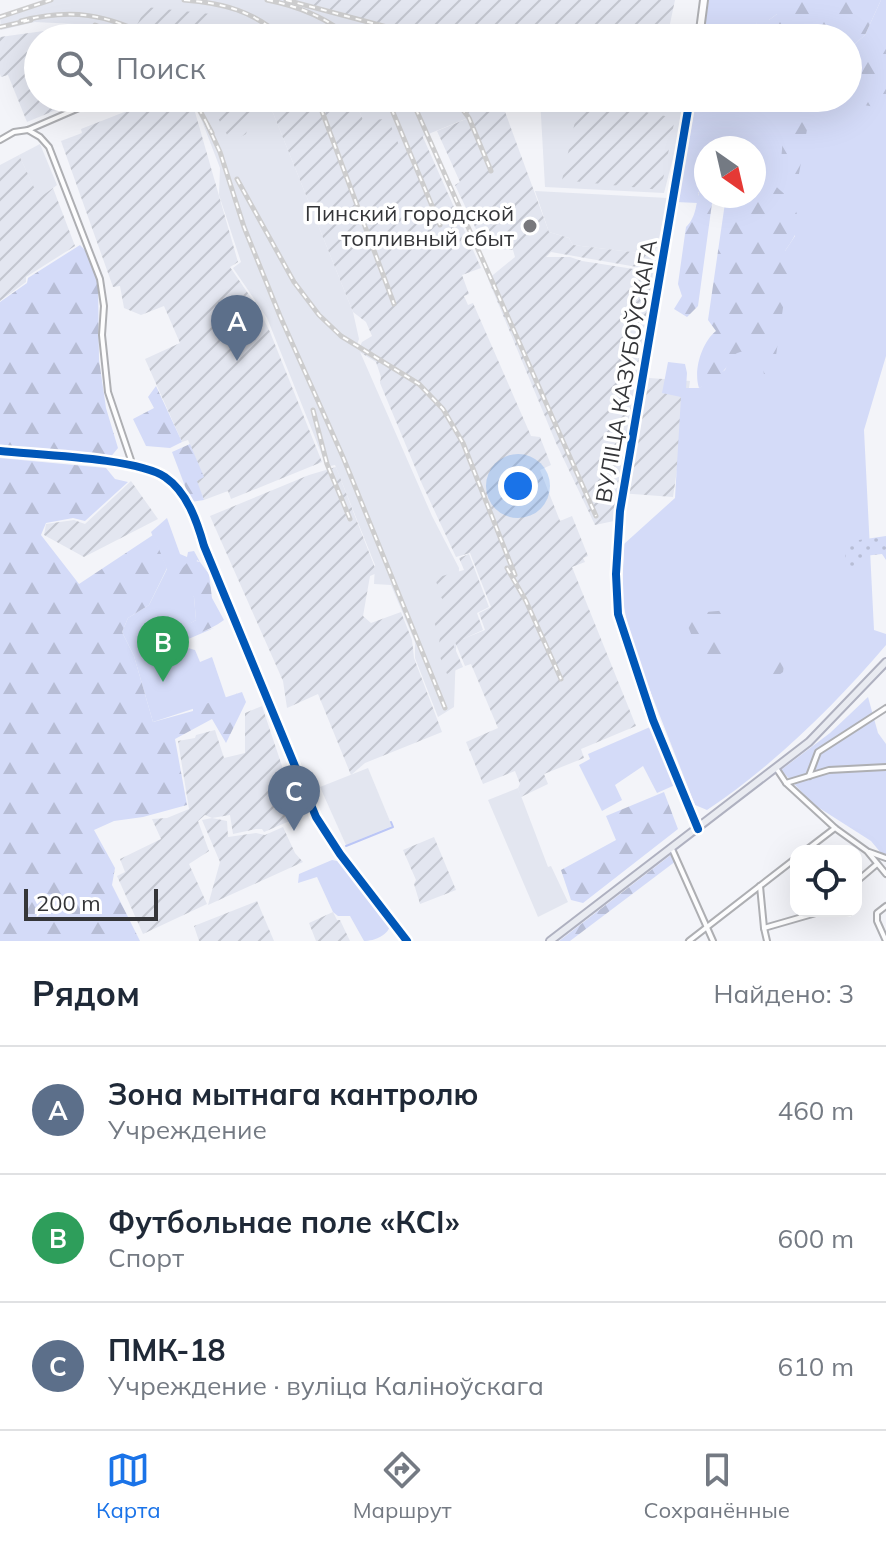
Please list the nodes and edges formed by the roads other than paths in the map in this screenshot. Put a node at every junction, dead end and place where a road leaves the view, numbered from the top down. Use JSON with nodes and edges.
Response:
{"nodes":[{"id":1,"x":704,"y":0,"type":"edge"},
{"id":2,"x":701,"y":24,"type":"edge"},
{"id":3,"x":70,"y":112,"type":"edge"},
{"id":4,"x":688,"y":112,"type":"edge"},
{"id":5,"x":28,"y":130,"type":"junction"},
{"id":6,"x":0,"y":140,"type":"edge"},
{"id":7,"x":0,"y":451,"type":"edge"},
{"id":8,"x":133,"y":466,"type":"junction"},
{"id":9,"x":886,"y":662,"type":"edge"},
{"id":10,"x":886,"y":708,"type":"edge"},
{"id":11,"x":886,"y":767,"type":"edge"},
{"id":12,"x":776,"y":768,"type":"junction"},
{"id":13,"x":809,"y":776,"type":"junction"},
{"id":14,"x":786,"y":783,"type":"junction"},
{"id":15,"x":835,"y":828,"type":"junction"},
{"id":16,"x":698,"y":829,"type":"junction"},
{"id":17,"x":813,"y":845,"type":"edge"},
{"id":18,"x":672,"y":849,"type":"junction"},
{"id":19,"x":867,"y":851,"type":"junction"},
{"id":20,"x":886,"y":858,"type":"edge"},
{"id":21,"x":790,"y":862,"type":"edge"},
{"id":22,"x":877,"y":864,"type":"junction"},
{"id":23,"x":886,"y":874,"type":"edge"},
{"id":24,"x":862,"y":877,"type":"edge"},
{"id":25,"x":760,"y":885,"type":"junction"},
{"id":26,"x":886,"y":906,"type":"edge"},
{"id":27,"x":802,"y":917,"type":"edge"},
{"id":28,"x":707,"y":928,"type":"junction"},
{"id":29,"x":764,"y":928,"type":"junction"},
{"id":30,"x":407,"y":941,"type":"edge"},
{"id":31,"x":550,"y":941,"type":"edge"},
{"id":32,"x":689,"y":941,"type":"edge"},
{"id":33,"x":713,"y":941,"type":"edge"},
{"id":34,"x":767,"y":941,"type":"edge"},
{"id":35,"x":886,"y":941,"type":"edge"}],
"edges":[{"from":1,"to":2,"type":"street"},
{"from":3,"to":5,"type":"street"},
{"from":4,"to":16,"type":"street","name":"ВУЛІЦА КАЗУБОЎСКАГА"},
{"from":5,"to":6,"type":"street"},
{"from":5,"to":8,"type":"street"},
{"from":7,"to":8,"type":"street"},
{"from":8,"to":30,"type":"street"},
{"from":9,"to":12,"type":"main road"},
{"from":10,"to":13,"type":"street"},
{"from":11,"to":13,"type":"street"},
{"from":12,"to":14,"type":"street"},
{"from":12,"to":16,"type":"main road"},
{"from":13,"to":14,"type":"street"},
{"from":14,"to":15,"type":"street"},
{"from":15,"to":17,"type":"street"},
{"from":15,"to":19,"type":"street"},
{"from":16,"to":18,"type":"main road"},
{"from":18,"to":28,"type":"street"},
{"from":18,"to":31,"type":"main road"},
{"from":19,"to":20,"type":"street"},
{"from":19,"to":22,"type":"street"},
{"from":21,"to":25,"type":"street"},
{"from":22,"to":23,"type":"street"},
{"from":22,"to":24,"type":"street"},
{"from":25,"to":28,"type":"street"},
{"from":25,"to":29,"type":"street"},
{"from":26,"to":35,"type":"street"},
{"from":27,"to":29,"type":"street"},
{"from":28,"to":32,"type":"street"},
{"from":28,"to":33,"type":"street"},
{"from":29,"to":34,"type":"street"}]}
